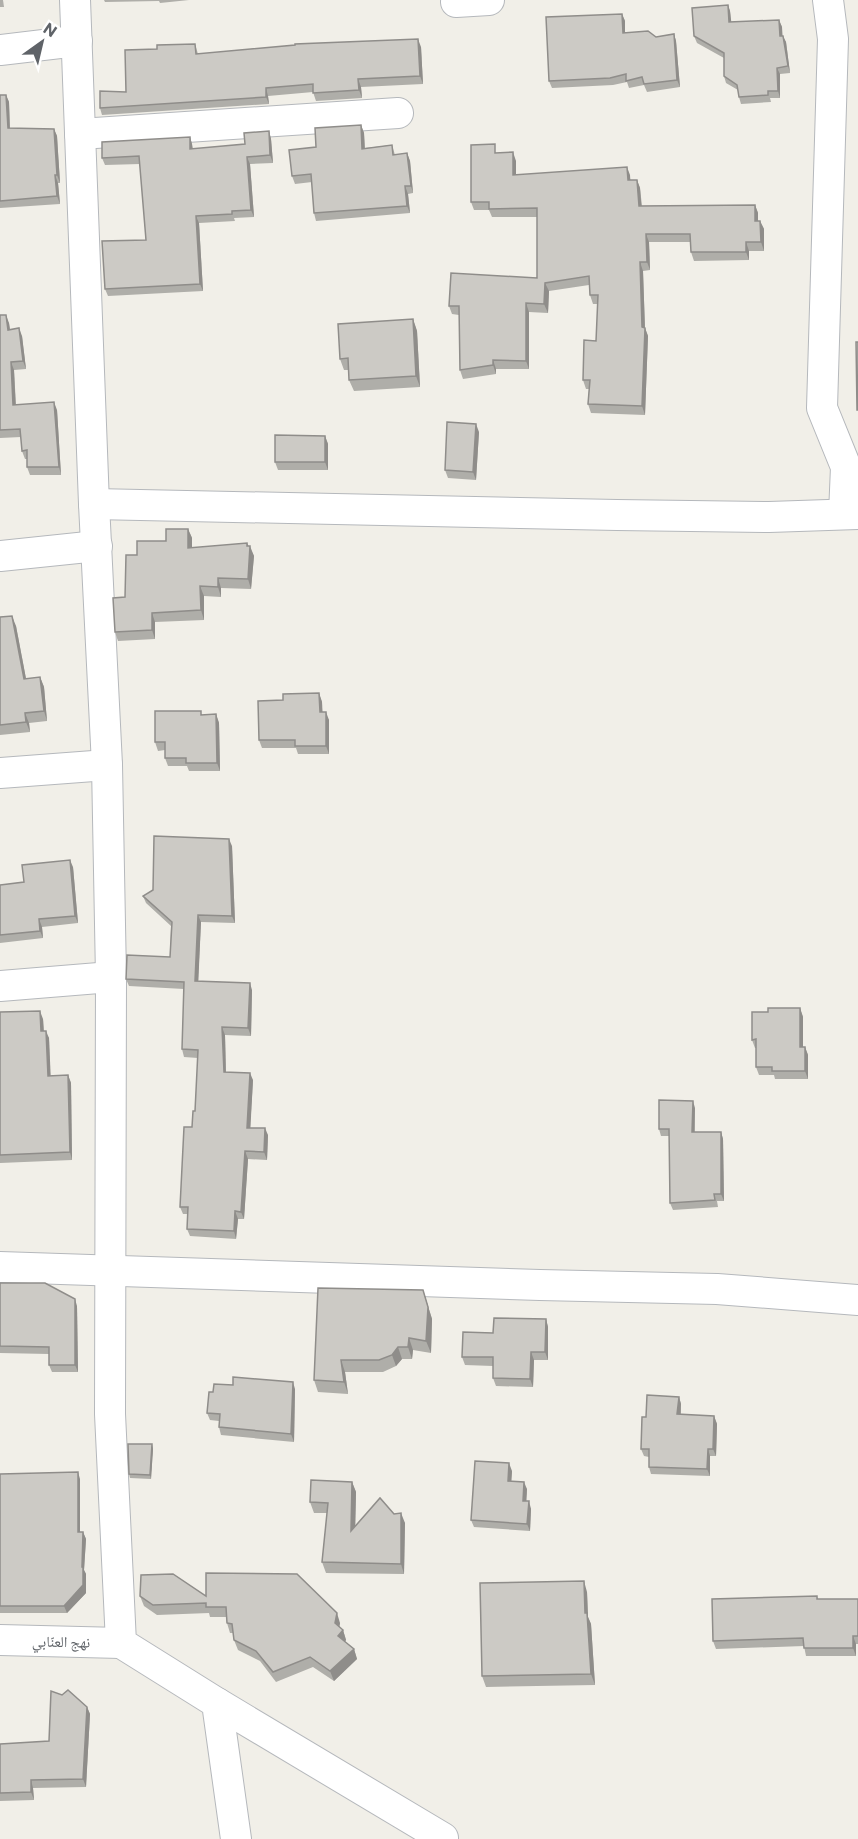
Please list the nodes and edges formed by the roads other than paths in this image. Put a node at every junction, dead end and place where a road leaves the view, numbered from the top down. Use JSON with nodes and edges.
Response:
{"nodes":[{"id":1,"x":75,"y":0,"type":"edge"},
{"id":2,"x":489,"y":0,"type":"edge"},
{"id":3,"x":828,"y":0,"type":"edge"},
{"id":4,"x":456,"y":2,"type":"dead end"},
{"id":5,"x":76,"y":41,"type":"junction"},
{"id":6,"x":0,"y":50,"type":"edge"},
{"id":7,"x":398,"y":113,"type":"dead end"},
{"id":8,"x":80,"y":134,"type":"junction"},
{"id":9,"x":94,"y":504,"type":"junction"},
{"id":10,"x":851,"y":514,"type":"edge"},
{"id":11,"x":97,"y":546,"type":"junction"},
{"id":12,"x":0,"y":556,"type":"edge"},
{"id":13,"x":107,"y":765,"type":"junction"},
{"id":14,"x":0,"y":773,"type":"edge"},
{"id":15,"x":111,"y":977,"type":"junction"},
{"id":16,"x":0,"y":986,"type":"edge"},
{"id":17,"x":0,"y":1267,"type":"edge"},
{"id":18,"x":109,"y":1271,"type":"junction"},
{"id":19,"x":858,"y":1300,"type":"edge"},
{"id":20,"x":0,"y":1640,"type":"edge"},
{"id":21,"x":121,"y":1643,"type":"junction"},
{"id":22,"x":218,"y":1703,"type":"junction"},
{"id":23,"x":236,"y":1839,"type":"edge"},
{"id":24,"x":449,"y":1839,"type":"edge"}],
"edges":[{"from":1,"to":5,"type":"street"},
{"from":2,"to":4,"type":"street"},
{"from":3,"to":10,"type":"street"},
{"from":5,"to":6,"type":"street"},
{"from":5,"to":8,"type":"street"},
{"from":7,"to":8,"type":"street"},
{"from":8,"to":9,"type":"street"},
{"from":9,"to":10,"type":"street"},
{"from":9,"to":11,"type":"street"},
{"from":11,"to":12,"type":"street"},
{"from":11,"to":13,"type":"street"},
{"from":13,"to":14,"type":"street"},
{"from":13,"to":15,"type":"street"},
{"from":15,"to":16,"type":"street"},
{"from":15,"to":18,"type":"street"},
{"from":17,"to":18,"type":"street"},
{"from":18,"to":19,"type":"street"},
{"from":18,"to":21,"type":"street"},
{"from":20,"to":21,"type":"street","name":"نهج العنّابي"},
{"from":21,"to":22,"type":"street"},
{"from":22,"to":23,"type":"street"},
{"from":22,"to":24,"type":"street"}]}
